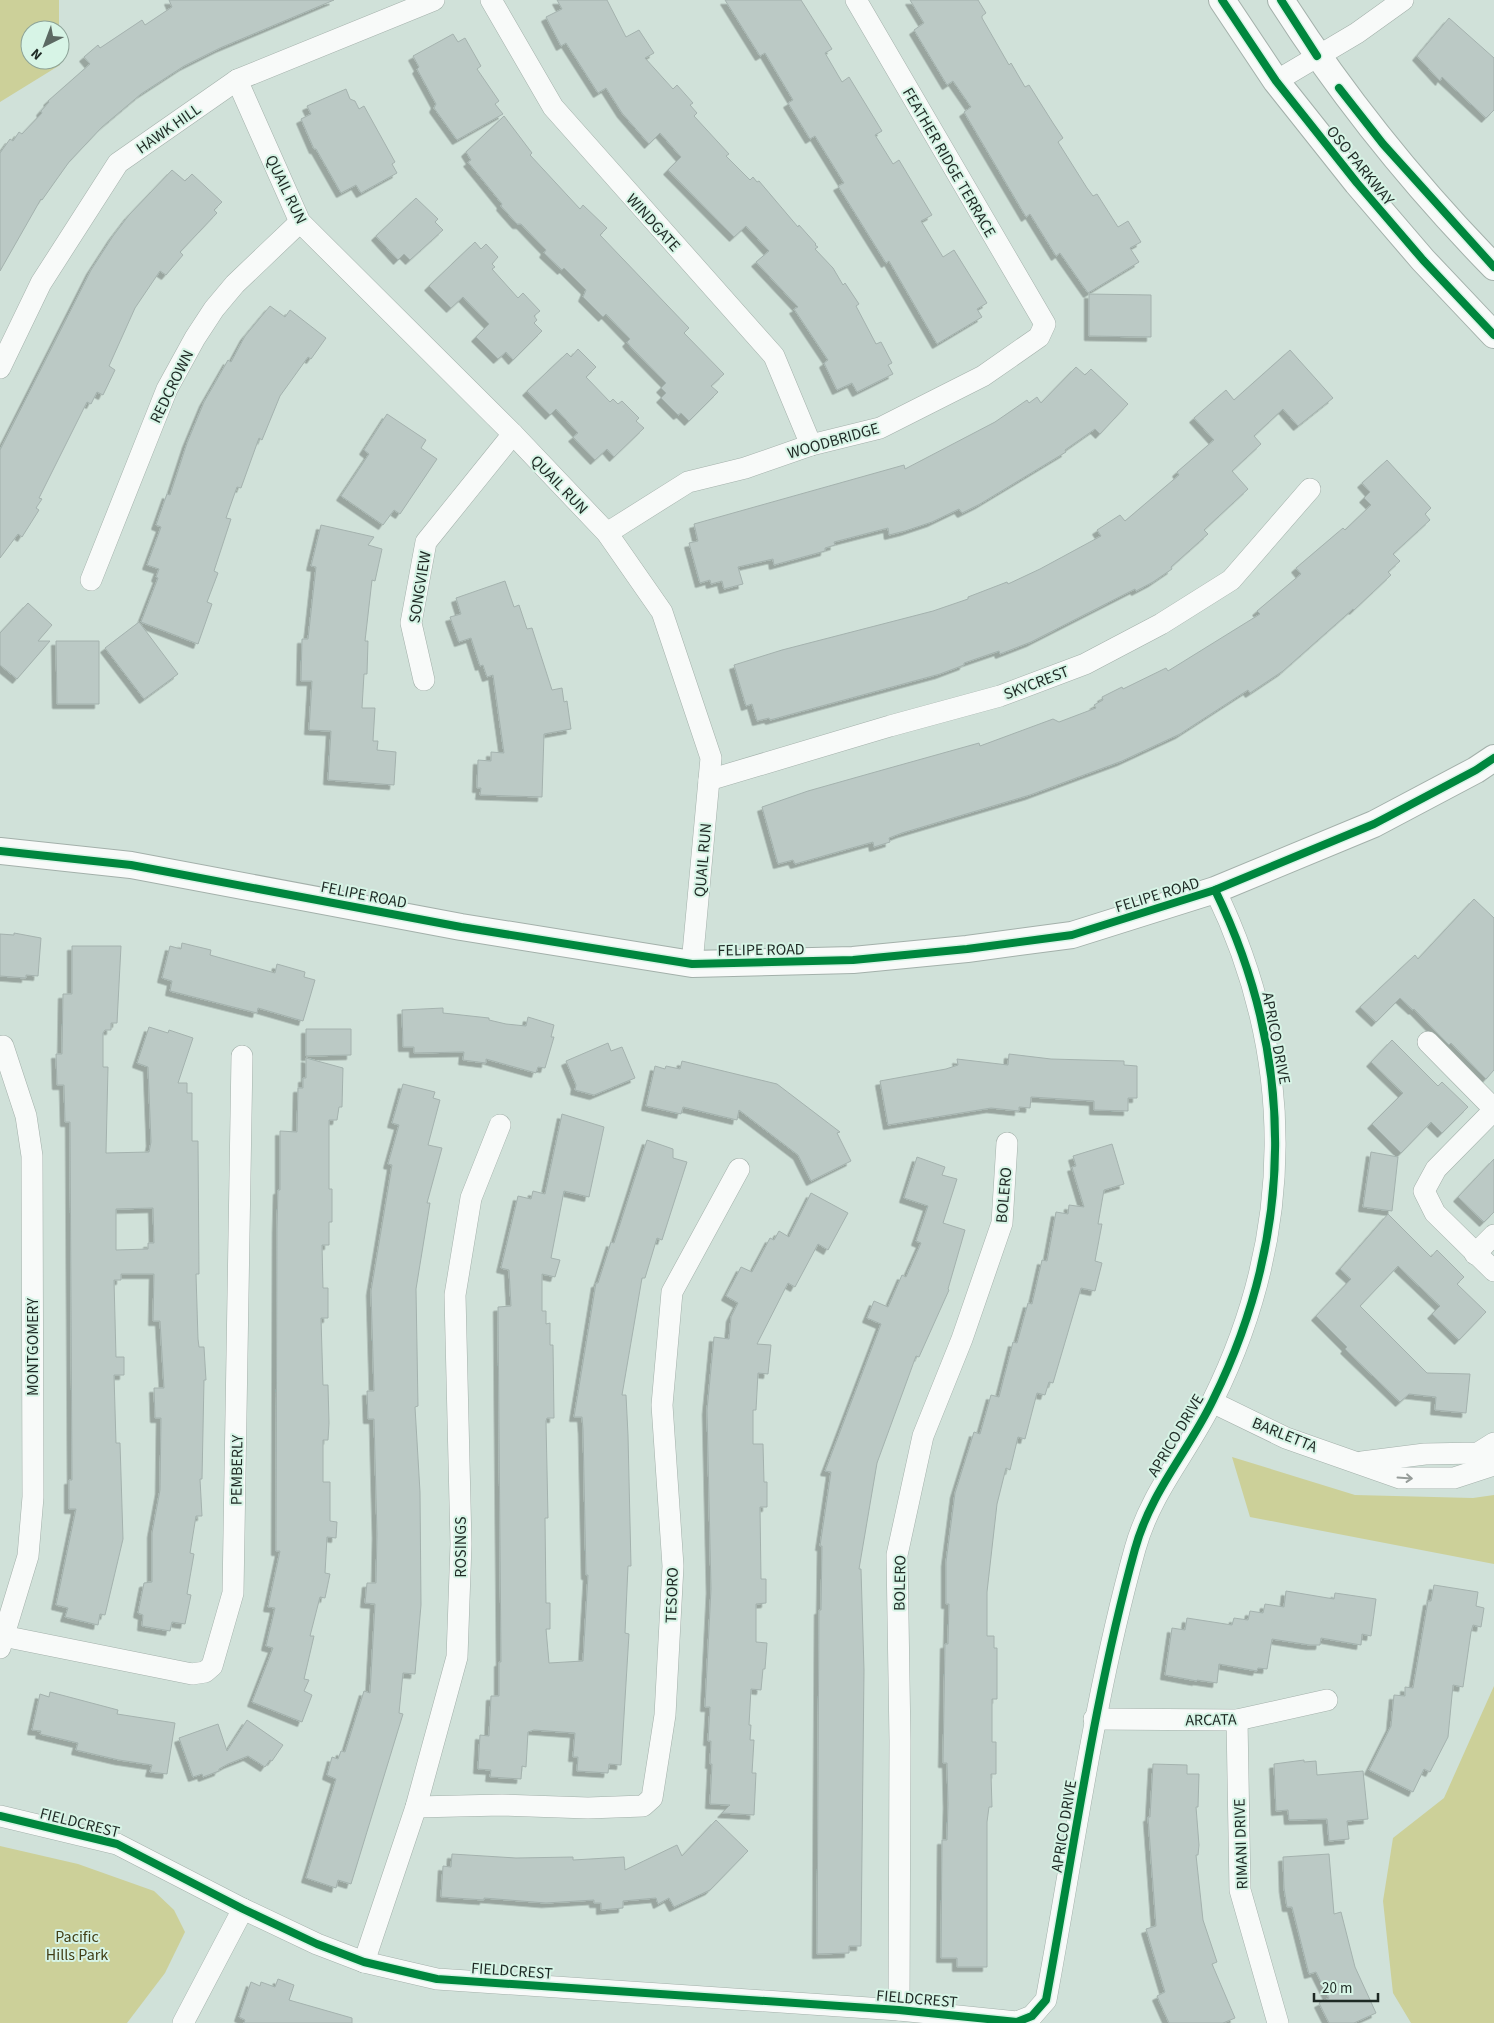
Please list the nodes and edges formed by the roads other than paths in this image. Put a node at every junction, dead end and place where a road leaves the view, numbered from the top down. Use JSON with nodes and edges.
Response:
{"nodes":[{"id":1,"x":434,"y":0,"type":"edge"},
{"id":2,"x":491,"y":0,"type":"edge"},
{"id":3,"x":856,"y":0,"type":"edge"},
{"id":4,"x":1222,"y":0,"type":"edge"},
{"id":5,"x":1281,"y":0,"type":"edge"},
{"id":6,"x":1403,"y":0,"type":"edge"},
{"id":7,"x":1317,"y":56,"type":"junction"},
{"id":8,"x":237,"y":80,"type":"junction"},
{"id":9,"x":1276,"y":81,"type":"junction"},
{"id":10,"x":300,"y":222,"type":"junction"},
{"id":11,"x":1494,"y":267,"type":"edge"},
{"id":12,"x":1045,"y":324,"type":"joint"},
{"id":13,"x":1494,"y":335,"type":"edge"},
{"id":14,"x":0,"y":368,"type":"edge"},
{"id":15,"x":513,"y":434,"type":"junction"},
{"id":16,"x":811,"y":445,"type":"junction"},
{"id":17,"x":1310,"y":489,"type":"dead end"},
{"id":18,"x":607,"y":533,"type":"junction"},
{"id":19,"x":91,"y":580,"type":"dead end"},
{"id":20,"x":424,"y":680,"type":"dead end"},
{"id":21,"x":1494,"y":758,"type":"edge"},
{"id":22,"x":709,"y":780,"type":"junction"},
{"id":23,"x":0,"y":851,"type":"edge"},
{"id":24,"x":1215,"y":890,"type":"junction"},
{"id":25,"x":692,"y":964,"type":"junction"},
{"id":26,"x":1428,"y":1042,"type":"dead end"},
{"id":27,"x":3,"y":1046,"type":"dead end"},
{"id":28,"x":242,"y":1056,"type":"dead end"},
{"id":29,"x":1494,"y":1110,"type":"edge"},
{"id":30,"x":500,"y":1126,"type":"dead end"},
{"id":31,"x":1007,"y":1143,"type":"dead end"},
{"id":32,"x":738,"y":1169,"type":"dead end"},
{"id":33,"x":1494,"y":1234,"type":"edge"},
{"id":34,"x":1475,"y":1254,"type":"junction"},
{"id":35,"x":1494,"y":1270,"type":"edge"},
{"id":36,"x":1212,"y":1402,"type":"junction"},
{"id":37,"x":1487,"y":1458,"type":"edge"},
{"id":38,"x":1,"y":1642,"type":"edge"},
{"id":39,"x":1327,"y":1700,"type":"dead end"},
{"id":40,"x":1094,"y":1719,"type":"junction"},
{"id":41,"x":1237,"y":1720,"type":"junction"},
{"id":42,"x":416,"y":1806,"type":"junction"},
{"id":43,"x":0,"y":1816,"type":"edge"},
{"id":44,"x":243,"y":1909,"type":"junction"},
{"id":45,"x":364,"y":1962,"type":"junction"},
{"id":46,"x":1046,"y":2000,"type":"joint"},
{"id":47,"x":898,"y":2010,"type":"junction"},
{"id":48,"x":182,"y":2023,"type":"edge"},
{"id":49,"x":1278,"y":2023,"type":"edge"}],
"edges":[{"from":1,"to":8,"type":"street","name":"HAWK HILL"},
{"from":2,"to":16,"type":"street","name":"WINDGATE"},
{"from":3,"to":12,"type":"street","name":"FEATHER RIDGE TERRACE"},
{"from":4,"to":9,"type":"main road","name":"OSO PARKWAY"},
{"from":5,"to":7,"type":"main road","name":"OSO PARKWAY"},
{"from":6,"to":7,"type":"street"},
{"from":7,"to":9,"type":"street"},
{"from":7,"to":11,"type":"main road","name":"OSO PARKWAY"},
{"from":8,"to":10,"type":"street","name":"QUAIL RUN"},
{"from":8,"to":14,"type":"street","name":"HAWK HILL"},
{"from":9,"to":13,"type":"main road","name":"OSO PARKWAY"},
{"from":10,"to":15,"type":"street","name":"QUAIL RUN"},
{"from":10,"to":19,"type":"street","name":"REDCROWN"},
{"from":12,"to":16,"type":"street","name":"WOODBRIDGE"},
{"from":15,"to":18,"type":"street","name":"QUAIL RUN"},
{"from":15,"to":20,"type":"street","name":"SONGVIEW"},
{"from":16,"to":18,"type":"street","name":"WOODBRIDGE"},
{"from":17,"to":22,"type":"street","name":"SKYCREST"},
{"from":18,"to":22,"type":"street","name":"QUAIL RUN"},
{"from":21,"to":24,"type":"main road","name":"FELIPE ROAD"},
{"from":22,"to":25,"type":"street","name":"QUAIL RUN"},
{"from":23,"to":25,"type":"main road","name":"FELIPE ROAD"},
{"from":24,"to":25,"type":"main road","name":"FELIPE ROAD"},
{"from":24,"to":36,"type":"street","name":"APRICO DRIVE"},
{"from":26,"to":29,"type":"street"},
{"from":27,"to":38,"type":"street","name":"MONTGOMERY"},
{"from":28,"to":38,"type":"street","name":"PEMBERLY"},
{"from":29,"to":34,"type":"street"},
{"from":30,"to":42,"type":"street","name":"ROSINGS"},
{"from":31,"to":47,"type":"street","name":"BOLERO"},
{"from":32,"to":42,"type":"street","name":"TESORO"},
{"from":33,"to":34,"type":"street"},
{"from":34,"to":35,"type":"street"},
{"from":36,"to":37,"type":"street","name":"BARLETTA"},
{"from":36,"to":40,"type":"street","name":"APRICO DRIVE"},
{"from":39,"to":41,"type":"street","name":"ARCATA"},
{"from":40,"to":41,"type":"street","name":"ARCATA"},
{"from":40,"to":46,"type":"street","name":"APRICO DRIVE"},
{"from":41,"to":49,"type":"street","name":"RIMANI DRIVE"},
{"from":42,"to":45,"type":"street","name":"ROSINGS"},
{"from":43,"to":44,"type":"street","name":"FIELDCREST"},
{"from":44,"to":45,"type":"street","name":"FIELDCREST"},
{"from":44,"to":48,"type":"street"},
{"from":45,"to":47,"type":"street","name":"FIELDCREST"},
{"from":46,"to":47,"type":"street","name":"FIELDCREST"}]}
